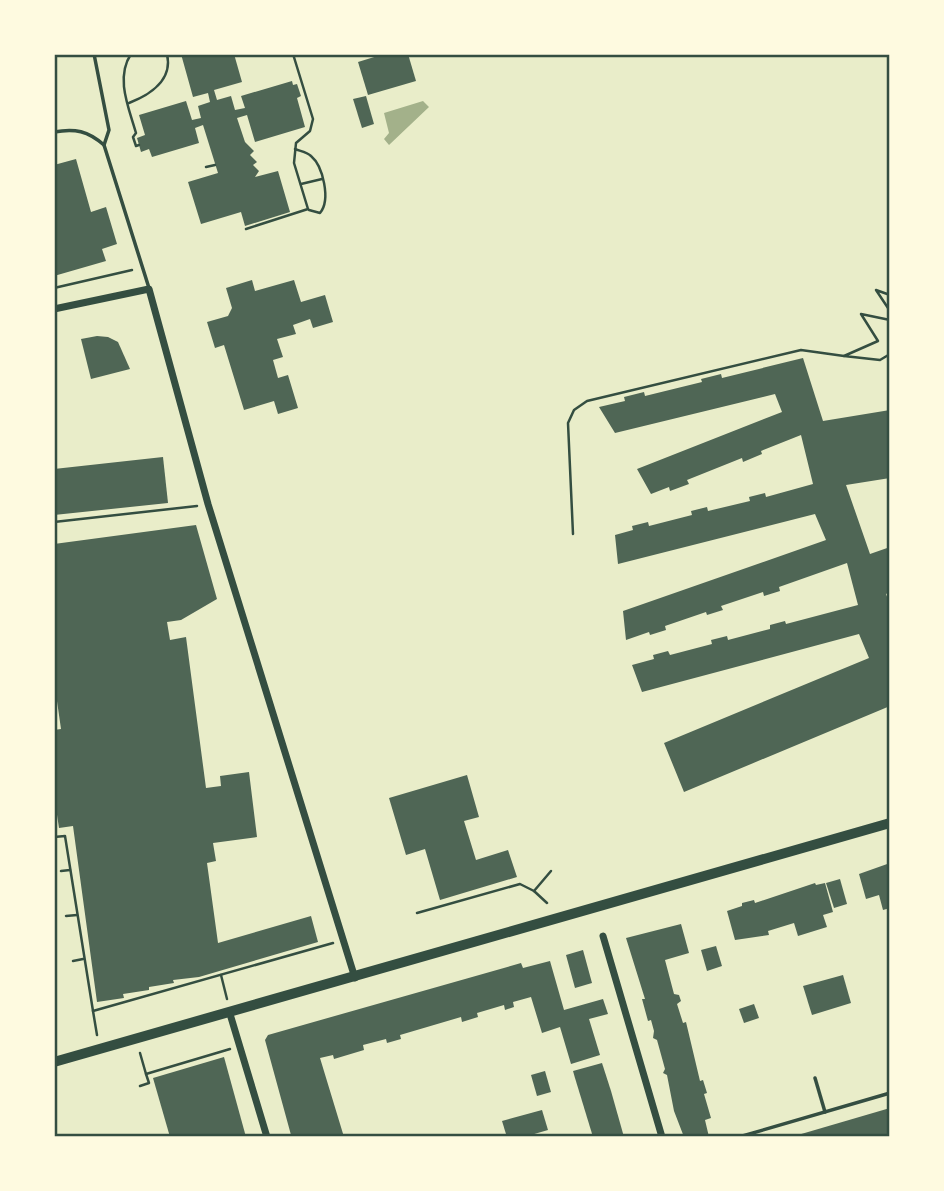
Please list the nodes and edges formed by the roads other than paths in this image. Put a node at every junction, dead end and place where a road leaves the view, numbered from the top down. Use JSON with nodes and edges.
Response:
{"nodes":[{"id":1,"x":94,"y":54,"type":"edge"},
{"id":2,"x":54,"y":132,"type":"edge"},
{"id":3,"x":104,"y":145,"type":"junction"},
{"id":4,"x":149,"y":289,"type":"junction"},
{"id":5,"x":54,"y":309,"type":"edge"},
{"id":6,"x":890,"y":824,"type":"edge"},
{"id":7,"x":603,"y":936,"type":"dead end"},
{"id":8,"x":355,"y":978,"type":"junction"},
{"id":9,"x":230,"y":1014,"type":"junction"},
{"id":10,"x":54,"y":1062,"type":"edge"},
{"id":11,"x":815,"y":1078,"type":"dead end"},
{"id":12,"x":890,"y":1093,"type":"edge"},
{"id":13,"x":825,"y":1112,"type":"junction"},
{"id":14,"x":267,"y":1137,"type":"edge"},
{"id":15,"x":662,"y":1137,"type":"edge"},
{"id":16,"x":739,"y":1137,"type":"edge"}],
"edges":[{"from":1,"to":3,"type":"lane"},
{"from":2,"to":3,"type":"lane"},
{"from":3,"to":4,"type":"lane"},
{"from":4,"to":5,"type":"street"},
{"from":4,"to":8,"type":"street"},
{"from":6,"to":8,"type":"main road"},
{"from":7,"to":15,"type":"street"},
{"from":8,"to":9,"type":"main road"},
{"from":9,"to":10,"type":"main road"},
{"from":9,"to":14,"type":"street"},
{"from":11,"to":13,"type":"lane"},
{"from":12,"to":13,"type":"lane"},
{"from":13,"to":16,"type":"lane"}]}
